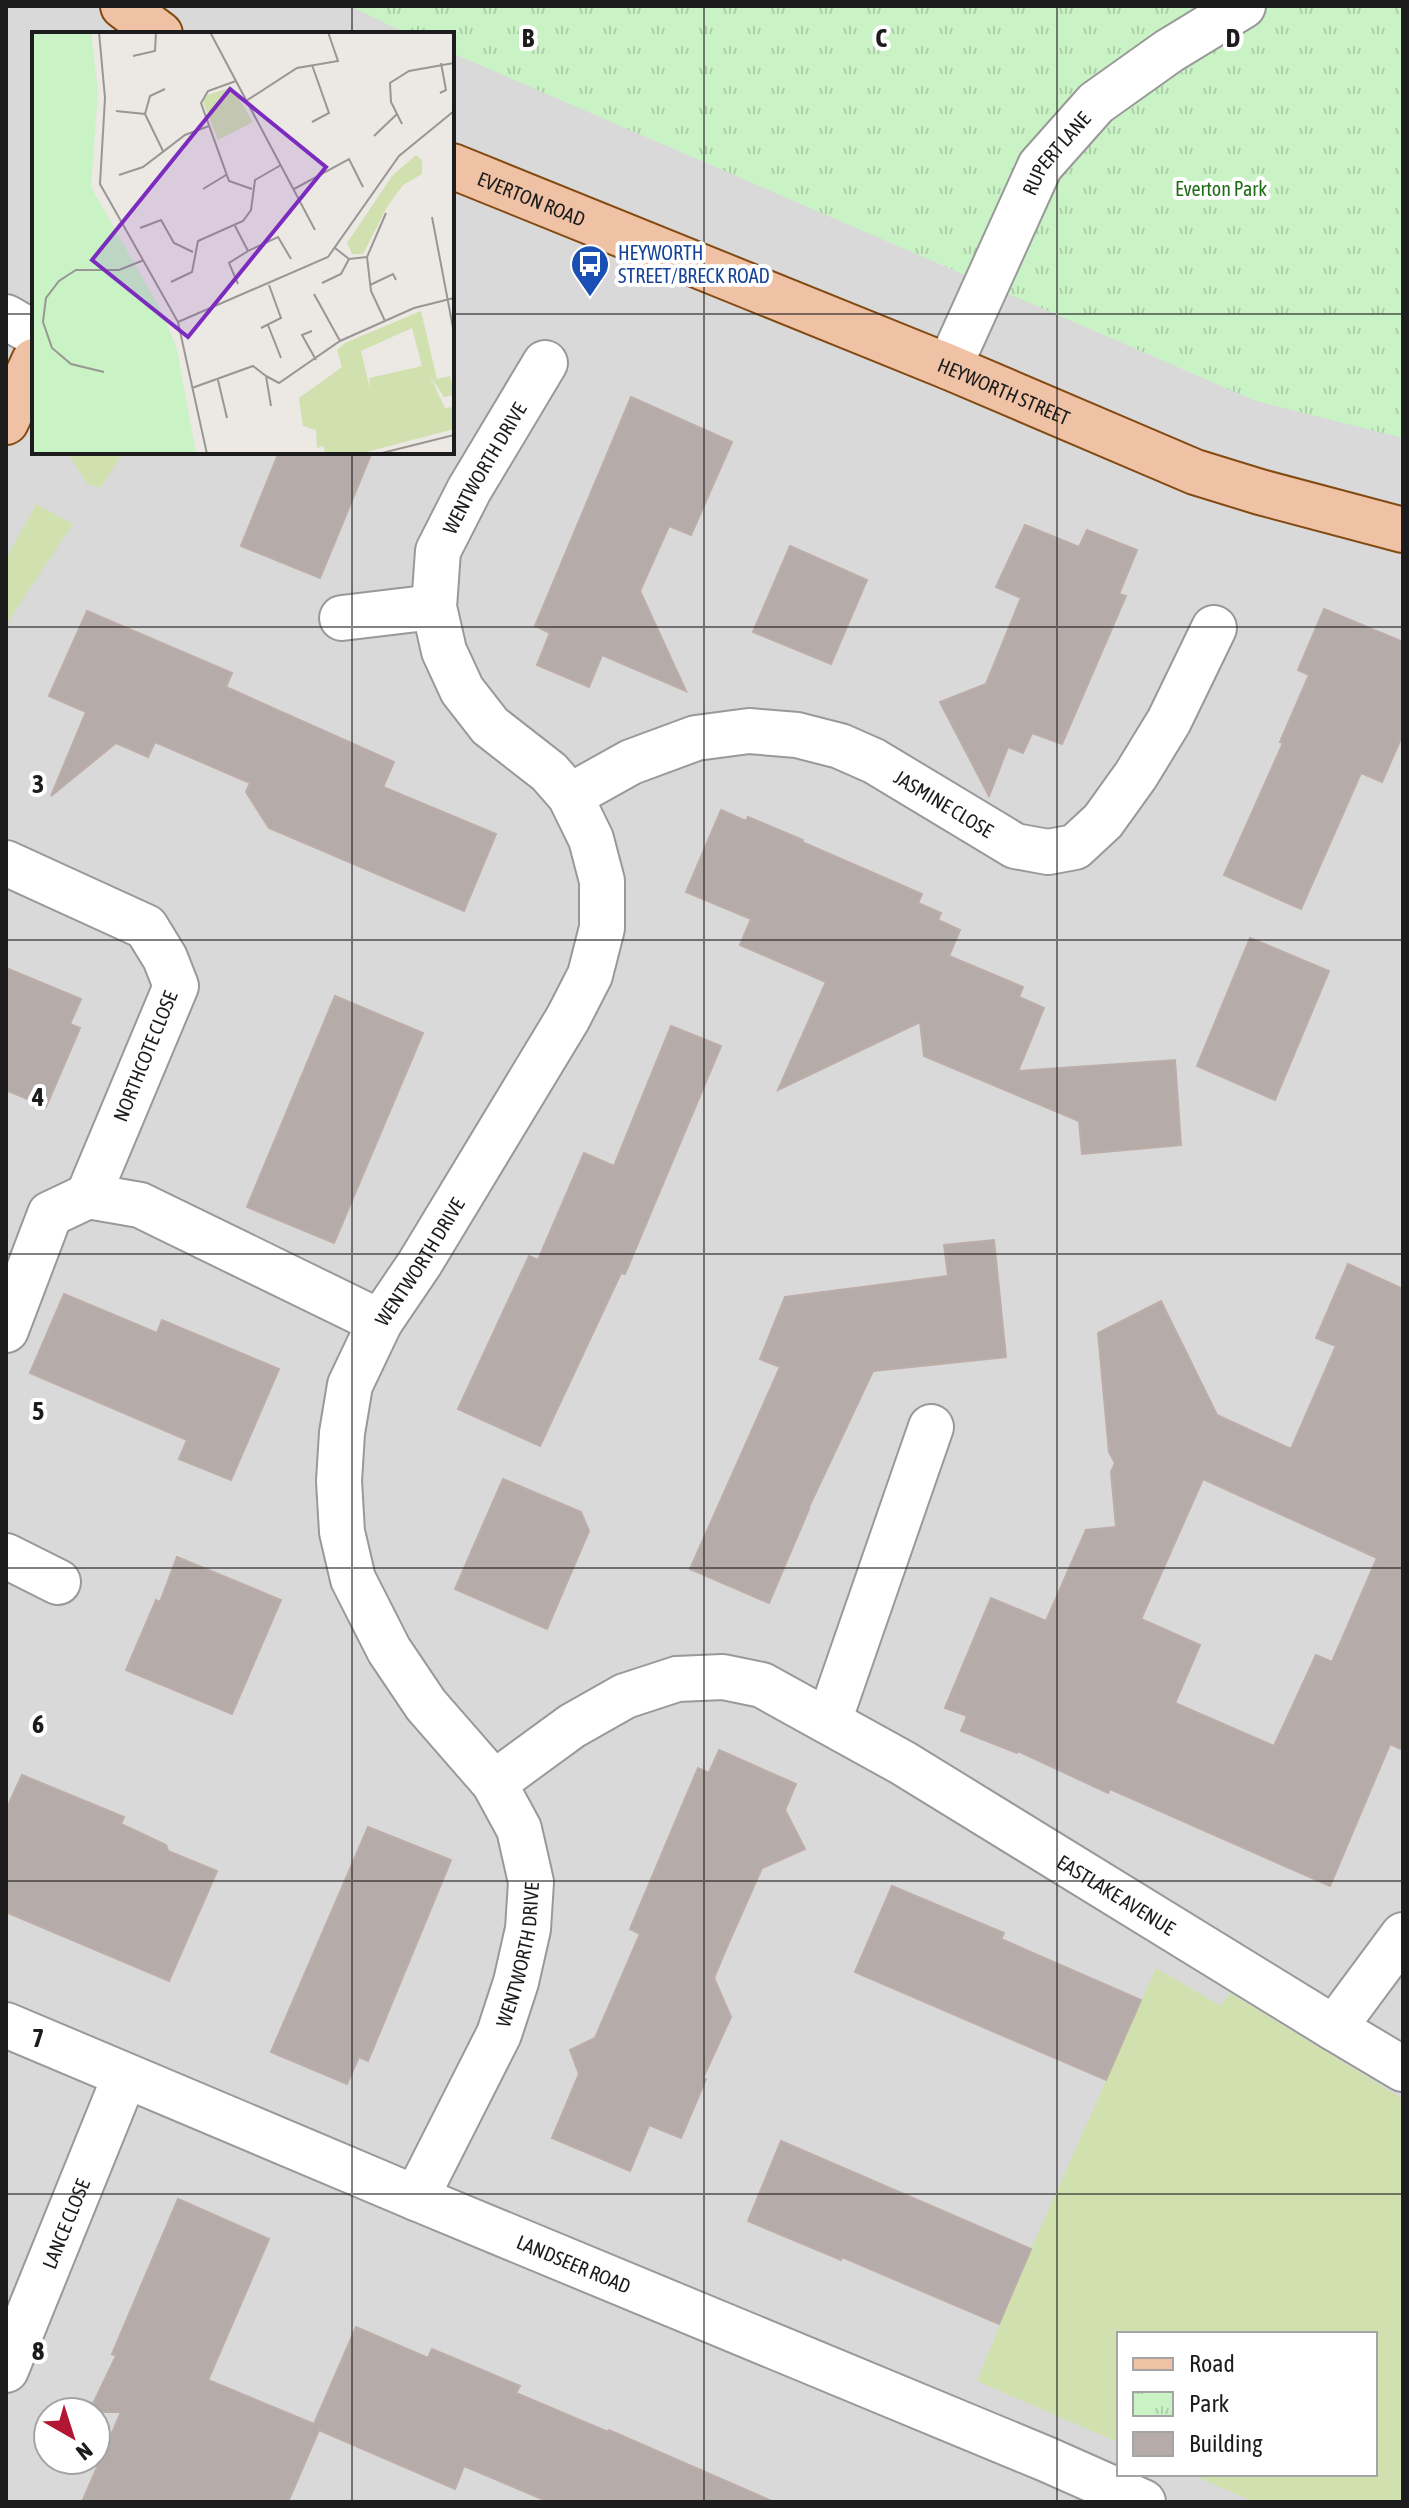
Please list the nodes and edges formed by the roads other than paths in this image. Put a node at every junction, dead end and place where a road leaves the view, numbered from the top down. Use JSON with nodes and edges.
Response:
{"nodes":[{"id":1,"x":123,"y":6,"type":"edge"},
{"id":2,"x":1243,"y":6,"type":"edge"},
{"id":3,"x":157,"y":32,"type":"edge"},
{"id":4,"x":454,"y":167,"type":"edge"},
{"id":5,"x":612,"y":231,"type":"joint"},
{"id":6,"x":6,"y":317,"type":"edge"},
{"id":7,"x":32,"y":332,"type":"edge"},
{"id":8,"x":545,"y":363,"type":"dead end"},
{"id":9,"x":32,"y":365,"type":"edge"},
{"id":10,"x":949,"y":367,"type":"junction"},
{"id":11,"x":6,"y":422,"type":"edge"},
{"id":12,"x":1403,"y":530,"type":"edge"},
{"id":13,"x":434,"y":607,"type":"junction"},
{"id":14,"x":342,"y":618,"type":"dead end"},
{"id":15,"x":1214,"y":628,"type":"dead end"},
{"id":16,"x":570,"y":796,"type":"junction"},
{"id":17,"x":6,"y":863,"type":"edge"},
{"id":18,"x":88,"y":1196,"type":"junction"},
{"id":19,"x":380,"y":1322,"type":"junction"},
{"id":20,"x":6,"y":1330,"type":"edge"},
{"id":21,"x":931,"y":1427,"type":"dead end"},
{"id":22,"x":6,"y":1556,"type":"edge"},
{"id":23,"x":58,"y":1582,"type":"dead end"},
{"id":24,"x":829,"y":1721,"type":"junction"},
{"id":25,"x":494,"y":1783,"type":"junction"},
{"id":26,"x":1403,"y":1935,"type":"edge"},
{"id":27,"x":6,"y":2025,"type":"edge"},
{"id":28,"x":1334,"y":2028,"type":"junction"},
{"id":29,"x":1403,"y":2069,"type":"edge"},
{"id":30,"x":125,"y":2076,"type":"junction"},
{"id":31,"x":416,"y":2198,"type":"junction"},
{"id":32,"x":6,"y":2370,"type":"edge"},
{"id":33,"x":1143,"y":2502,"type":"edge"}],
"edges":[{"from":1,"to":3,"type":"main road"},
{"from":2,"to":10,"type":"street","name":"RUPERT LANE"},
{"from":4,"to":5,"type":"main road","name":"EVERTON ROAD"},
{"from":5,"to":10,"type":"main road","name":"HEYWORTH STREET"},
{"from":6,"to":7,"type":"street"},
{"from":8,"to":13,"type":"street","name":"WENTWORTH DRIVE"},
{"from":9,"to":11,"type":"main road"},
{"from":10,"to":12,"type":"main road","name":"HEYWORTH STREET"},
{"from":13,"to":14,"type":"street"},
{"from":13,"to":16,"type":"street","name":"WENTWORTH DRIVE"},
{"from":15,"to":16,"type":"street","name":"JASMINE CLOSE"},
{"from":16,"to":19,"type":"street","name":"WENTWORTH DRIVE"},
{"from":17,"to":18,"type":"street","name":"NORTHCOTE CLOSE"},
{"from":18,"to":19,"type":"street"},
{"from":18,"to":20,"type":"street"},
{"from":19,"to":25,"type":"street","name":"WENTWORTH DRIVE"},
{"from":21,"to":24,"type":"street"},
{"from":22,"to":23,"type":"street"},
{"from":24,"to":25,"type":"street","name":"EASTLAKE AVENUE"},
{"from":24,"to":28,"type":"street","name":"EASTLAKE AVENUE"},
{"from":25,"to":31,"type":"street","name":"WENTWORTH DRIVE"},
{"from":26,"to":28,"type":"street"},
{"from":27,"to":30,"type":"street","name":"LANDSEER ROAD"},
{"from":28,"to":29,"type":"street","name":"EASTLAKE AVENUE"},
{"from":30,"to":31,"type":"street","name":"LANDSEER ROAD"},
{"from":30,"to":32,"type":"street","name":"LANCE CLOSE"},
{"from":31,"to":33,"type":"street","name":"LANDSEER ROAD"}]}
